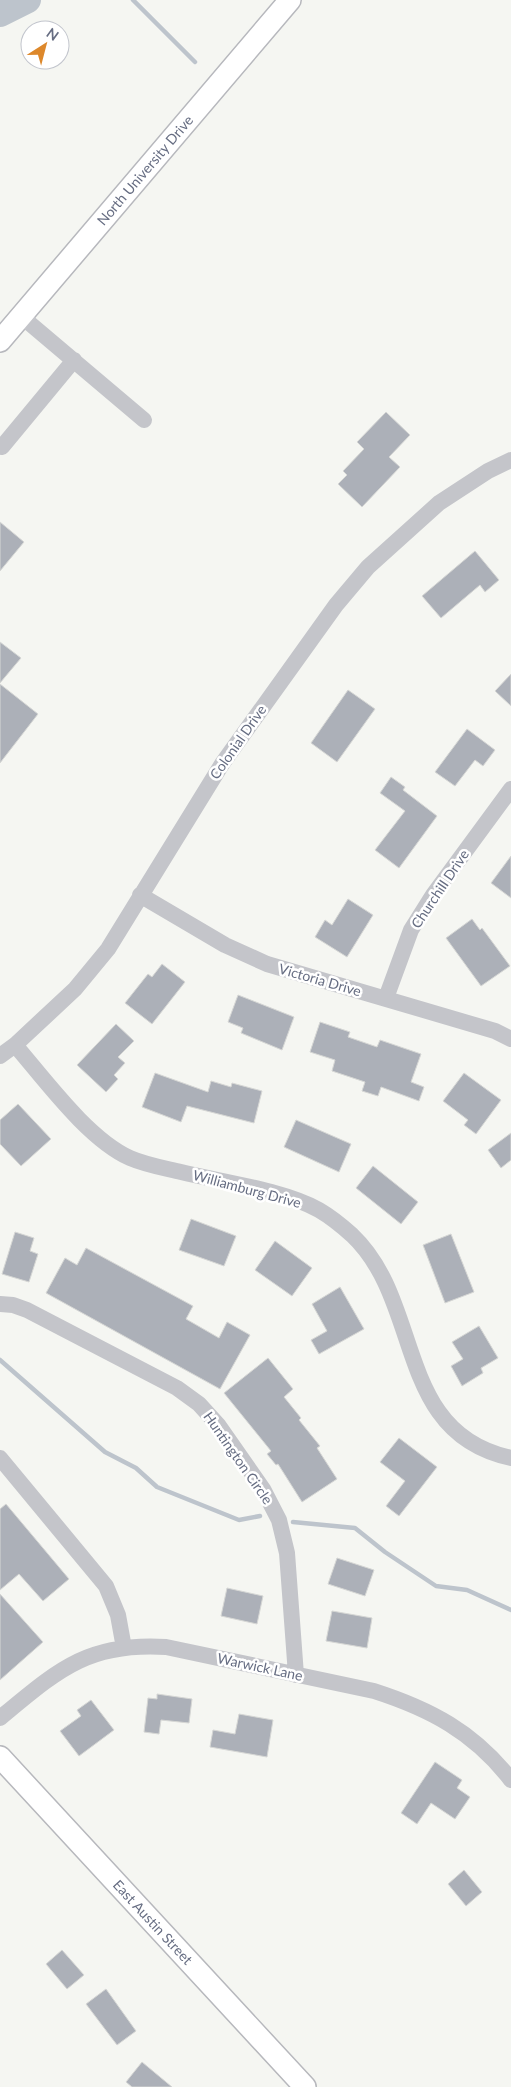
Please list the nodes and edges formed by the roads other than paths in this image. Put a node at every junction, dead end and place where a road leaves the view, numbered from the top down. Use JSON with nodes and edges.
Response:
{"nodes":[{"id":1,"x":290,"y":0,"type":"edge"},
{"id":2,"x":21,"y":316,"type":"junction"},
{"id":3,"x":0,"y":341,"type":"edge"},
{"id":4,"x":74,"y":360,"type":"junction"},
{"id":5,"x":144,"y":420,"type":"dead end"},
{"id":6,"x":2,"y":447,"type":"dead end"},
{"id":7,"x":511,"y":460,"type":"edge"},
{"id":8,"x":511,"y":789,"type":"edge"},
{"id":9,"x":140,"y":895,"type":"junction"},
{"id":10,"x":386,"y":998,"type":"junction"},
{"id":11,"x":511,"y":1039,"type":"edge"},
{"id":12,"x":15,"y":1046,"type":"junction"},
{"id":13,"x":0,"y":1056,"type":"edge"},
{"id":14,"x":0,"y":1304,"type":"edge"},
{"id":15,"x":0,"y":1458,"type":"edge"},
{"id":16,"x":511,"y":1458,"type":"edge"},
{"id":17,"x":124,"y":1648,"type":"junction"},
{"id":18,"x":296,"y":1675,"type":"junction"},
{"id":19,"x":0,"y":1718,"type":"edge"},
{"id":20,"x":0,"y":1757,"type":"edge"},
{"id":21,"x":511,"y":1780,"type":"edge"},
{"id":22,"x":305,"y":2087,"type":"edge"}],
"edges":[{"from":1,"to":2,"type":"main road","name":"North University Drive"},
{"from":2,"to":3,"type":"main road","name":"North University Drive"},
{"from":2,"to":4,"type":"street"},
{"from":4,"to":5,"type":"street"},
{"from":4,"to":6,"type":"street"},
{"from":7,"to":9,"type":"street","name":"Colonial Drive"},
{"from":8,"to":10,"type":"street","name":"Churchill Drive"},
{"from":9,"to":10,"type":"street","name":"Victoria Drive"},
{"from":9,"to":12,"type":"street","name":"Colonial Drive"},
{"from":10,"to":11,"type":"street","name":"Victoria Drive"},
{"from":12,"to":13,"type":"street","name":"Colonial Drive"},
{"from":12,"to":16,"type":"street","name":"Williamburg Drive"},
{"from":14,"to":18,"type":"street","name":"Huntington Circle"},
{"from":15,"to":17,"type":"street"},
{"from":17,"to":18,"type":"street","name":"Warwick Lane"},
{"from":17,"to":19,"type":"street","name":"Warwick Lane"},
{"from":18,"to":21,"type":"street","name":"Warwick Lane"},
{"from":20,"to":22,"type":"main road","name":"East Austin Street"}]}
